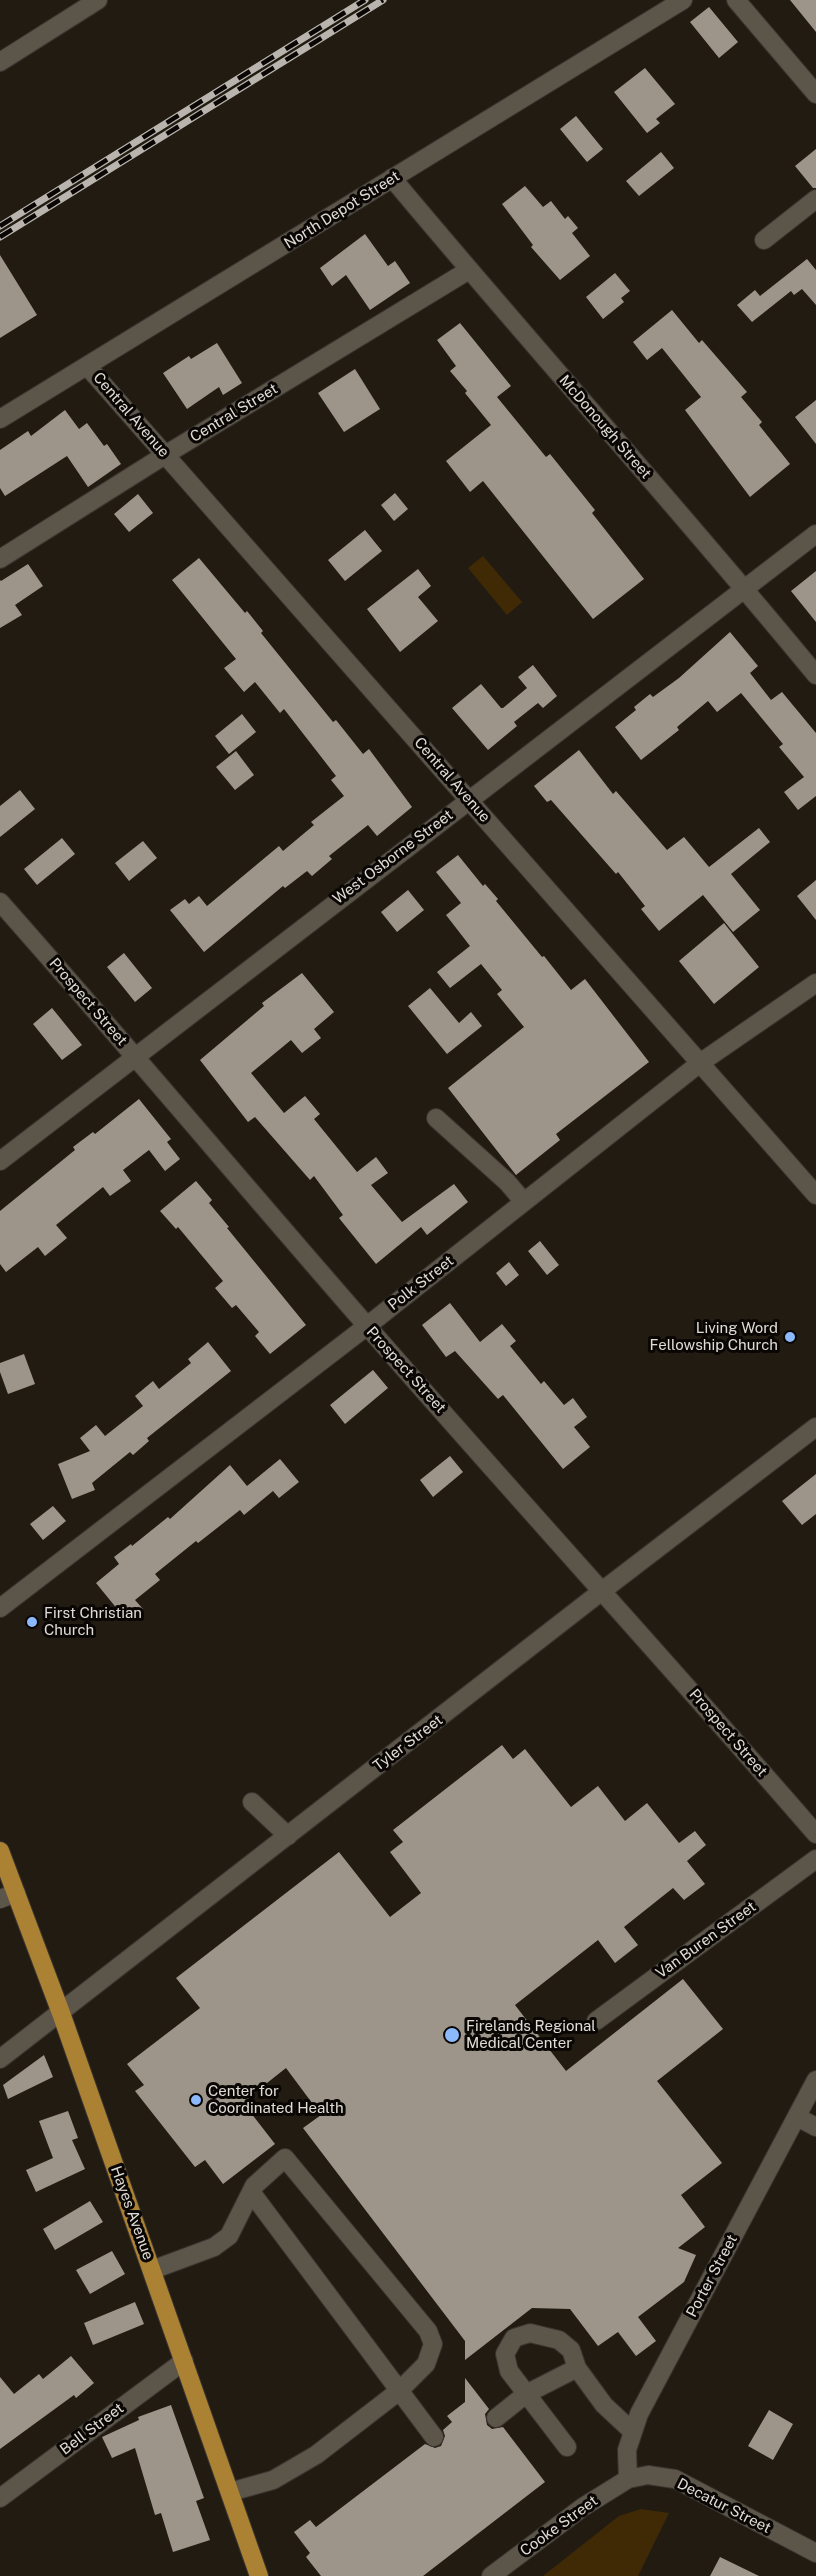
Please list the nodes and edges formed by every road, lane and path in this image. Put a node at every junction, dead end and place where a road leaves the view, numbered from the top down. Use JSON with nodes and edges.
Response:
{"nodes":[{"id":1,"x":99,"y":0,"type":"edge"},
{"id":2,"x":683,"y":0,"type":"edge"},
{"id":3,"x":736,"y":0,"type":"edge"},
{"id":4,"x":0,"y":62,"type":"edge"},
{"id":5,"x":816,"y":94,"type":"edge"},
{"id":6,"x":392,"y":178,"type":"junction"},
{"id":7,"x":816,"y":199,"type":"edge"},
{"id":8,"x":764,"y":240,"type":"dead end"},
{"id":9,"x":469,"y":270,"type":"junction"},
{"id":10,"x":87,"y":366,"type":"junction"},
{"id":11,"x":0,"y":419,"type":"edge"},
{"id":12,"x":165,"y":454,"type":"junction"},
{"id":13,"x":816,"y":534,"type":"edge"},
{"id":14,"x":0,"y":559,"type":"edge"},
{"id":15,"x":744,"y":587,"type":"junction"},
{"id":16,"x":816,"y":675,"type":"edge"},
{"id":17,"x":469,"y":800,"type":"junction"},
{"id":18,"x":0,"y":902,"type":"edge"},
{"id":19,"x":816,"y":983,"type":"edge"},
{"id":20,"x":136,"y":1056,"type":"junction"},
{"id":21,"x":700,"y":1063,"type":"junction"},
{"id":22,"x":436,"y":1118,"type":"dead end"},
{"id":23,"x":0,"y":1161,"type":"edge"},
{"id":24,"x":816,"y":1195,"type":"edge"},
{"id":25,"x":524,"y":1202,"type":"junction"},
{"id":26,"x":367,"y":1326,"type":"junction"},
{"id":27,"x":816,"y":1427,"type":"edge"},
{"id":28,"x":602,"y":1591,"type":"junction"},
{"id":29,"x":0,"y":1608,"type":"edge"},
{"id":30,"x":252,"y":1802,"type":"dead end"},
{"id":31,"x":816,"y":1834,"type":"edge"},
{"id":32,"x":288,"y":1836,"type":"junction"},
{"id":33,"x":0,"y":1851,"type":"edge"},
{"id":34,"x":816,"y":1859,"type":"edge"},
{"id":35,"x":8,"y":1896,"type":"edge"},
{"id":36,"x":61,"y":2013,"type":"junction"},
{"id":37,"x":596,"y":2021,"type":"dead end"},
{"id":38,"x":0,"y":2059,"type":"edge"},
{"id":39,"x":816,"y":2080,"type":"edge"},
{"id":40,"x":797,"y":2118,"type":"junction"},
{"id":41,"x":816,"y":2127,"type":"edge"},
{"id":42,"x":251,"y":2192,"type":"junction"},
{"id":43,"x":152,"y":2270,"type":"junction"},
{"id":44,"x":184,"y":2361,"type":"junction"},
{"id":45,"x":577,"y":2368,"type":"junction"},
{"id":46,"x":399,"y":2391,"type":"junction"},
{"id":47,"x":526,"y":2394,"type":"junction"},
{"id":48,"x":496,"y":2418,"type":"dead end"},
{"id":49,"x":633,"y":2432,"type":"junction"},
{"id":50,"x":434,"y":2437,"type":"dead end"},
{"id":51,"x":567,"y":2447,"type":"dead end"},
{"id":52,"x":628,"y":2479,"type":"junction"},
{"id":53,"x":230,"y":2492,"type":"junction"},
{"id":54,"x":0,"y":2498,"type":"edge"},
{"id":55,"x":816,"y":2553,"type":"edge"},
{"id":56,"x":259,"y":2576,"type":"edge"},
{"id":57,"x":491,"y":2576,"type":"edge"}],
"edges":[{"from":1,"to":4,"type":"street"},
{"from":2,"to":6,"type":"street","name":"North Depot Street"},
{"from":3,"to":5,"type":"street"},
{"from":6,"to":9,"type":"street","name":"McDonough Street"},
{"from":6,"to":10,"type":"street","name":"North Depot Street"},
{"from":7,"to":8,"type":"street"},
{"from":9,"to":12,"type":"street","name":"Central Street"},
{"from":9,"to":15,"type":"street","name":"McDonough Street"},
{"from":10,"to":11,"type":"street","name":"North Depot Street"},
{"from":10,"to":12,"type":"street","name":"Central Avenue"},
{"from":12,"to":14,"type":"street","name":"Central Street"},
{"from":12,"to":17,"type":"street","name":"Central Avenue"},
{"from":13,"to":15,"type":"street","name":"West Osborne Street"},
{"from":15,"to":16,"type":"street","name":"McDonough Street"},
{"from":15,"to":17,"type":"street","name":"West Osborne Street"},
{"from":17,"to":20,"type":"street","name":"West Osborne Street"},
{"from":17,"to":21,"type":"street","name":"Central Avenue"},
{"from":18,"to":20,"type":"street","name":"Prospect Street"},
{"from":19,"to":21,"type":"street","name":"Polk Street"},
{"from":20,"to":23,"type":"street","name":"West Osborne Street"},
{"from":20,"to":26,"type":"street","name":"Prospect Street"},
{"from":21,"to":24,"type":"street","name":"Central Avenue"},
{"from":21,"to":25,"type":"street","name":"Polk Street"},
{"from":22,"to":25,"type":"street"},
{"from":25,"to":26,"type":"street","name":"Polk Street"},
{"from":26,"to":28,"type":"street","name":"Prospect Street"},
{"from":26,"to":29,"type":"street","name":"Polk Street"},
{"from":27,"to":28,"type":"street","name":"Tyler Street"},
{"from":28,"to":31,"type":"street","name":"Prospect Street"},
{"from":28,"to":32,"type":"street","name":"Tyler Street"},
{"from":30,"to":32,"type":"street"},
{"from":32,"to":36,"type":"street","name":"Tyler Street"},
{"from":33,"to":35,"type":"main road","name":"Hayes Avenue"},
{"from":34,"to":37,"type":"street","name":"Van Buren Street"},
{"from":35,"to":36,"type":"main road","name":"Hayes Avenue"},
{"from":36,"to":38,"type":"street","name":"Tyler Street"},
{"from":36,"to":43,"type":"main road","name":"Hayes Avenue"},
{"from":39,"to":40,"type":"street","name":"Porter Street"},
{"from":40,"to":41,"type":"street"},
{"from":40,"to":49,"type":"street","name":"Porter Street"},
{"from":42,"to":43,"type":"street"},
{"from":42,"to":46,"type":"street"},
{"from":42,"to":46,"type":"street"},
{"from":43,"to":44,"type":"main road","name":"Hayes Avenue"},
{"from":44,"to":53,"type":"main road","name":"Hayes Avenue"},
{"from":44,"to":54,"type":"street","name":"Bell Street"},
{"from":45,"to":47,"type":"street"},
{"from":45,"to":47,"type":"street"},
{"from":45,"to":49,"type":"street"},
{"from":46,"to":50,"type":"street"},
{"from":46,"to":53,"type":"street"},
{"from":47,"to":48,"type":"street"},
{"from":47,"to":51,"type":"street"},
{"from":49,"to":52,"type":"street","name":"Porter Street"},
{"from":52,"to":55,"type":"street","name":"Decatur Street"},
{"from":52,"to":57,"type":"street","name":"Cooke Street"},
{"from":53,"to":56,"type":"main road","name":"Hayes Avenue"}]}
